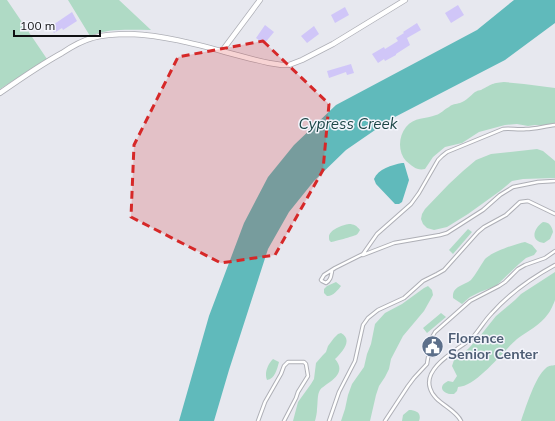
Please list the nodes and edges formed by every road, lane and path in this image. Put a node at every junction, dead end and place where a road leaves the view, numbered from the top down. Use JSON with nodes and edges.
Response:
{"nodes":[{"id":1,"x":260,"y":0,"type":"edge"},
{"id":2,"x":405,"y":0,"type":"edge"},
{"id":3,"x":222,"y":51,"type":"junction"},
{"id":4,"x":0,"y":93,"type":"edge"},
{"id":5,"x":555,"y":125,"type":"edge"},
{"id":6,"x":555,"y":181,"type":"edge"},
{"id":7,"x":555,"y":214,"type":"edge"},
{"id":8,"x":555,"y":251,"type":"edge"},
{"id":9,"x":361,"y":256,"type":"junction"},
{"id":10,"x":555,"y":265,"type":"edge"},
{"id":11,"x":332,"y":270,"type":"junction"},
{"id":12,"x":258,"y":421,"type":"edge"},
{"id":13,"x":284,"y":421,"type":"edge"},
{"id":14,"x":329,"y":421,"type":"edge"},
{"id":15,"x":385,"y":421,"type":"edge"},
{"id":16,"x":461,"y":421,"type":"edge"}],
"edges":[{"from":1,"to":3,"type":"street"},
{"from":2,"to":3,"type":"street"},
{"from":3,"to":4,"type":"street"},
{"from":5,"to":9,"type":"lane"},
{"from":6,"to":9,"type":"lane"},
{"from":7,"to":14,"type":"lane"},
{"from":8,"to":15,"type":"lane"},
{"from":9,"to":11,"type":"lane"},
{"from":10,"to":16,"type":"lane"},
{"from":11,"to":11,"type":"lane"},
{"from":12,"to":13,"type":"lane"}]}
